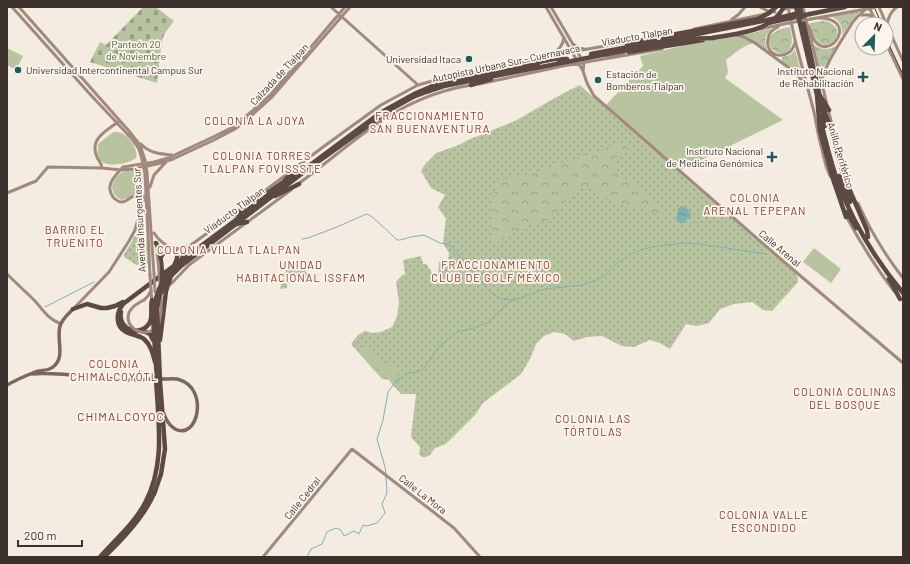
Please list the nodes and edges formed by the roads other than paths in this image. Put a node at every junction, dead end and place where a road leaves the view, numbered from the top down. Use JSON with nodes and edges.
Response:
{"nodes":[{"id":1,"x":12,"y":7,"type":"edge"},
{"id":2,"x":331,"y":7,"type":"edge"},
{"id":3,"x":345,"y":7,"type":"edge"},
{"id":4,"x":350,"y":7,"type":"edge"},
{"id":5,"x":546,"y":7,"type":"edge"},
{"id":6,"x":551,"y":7,"type":"edge"},
{"id":7,"x":556,"y":7,"type":"edge"},
{"id":8,"x":745,"y":7,"type":"edge"},
{"id":9,"x":760,"y":7,"type":"edge"},
{"id":10,"x":797,"y":7,"type":"edge"},
{"id":11,"x":803,"y":7,"type":"edge"},
{"id":12,"x":832,"y":7,"type":"edge"},
{"id":13,"x":846,"y":7,"type":"edge"},
{"id":14,"x":875,"y":7,"type":"edge"},
{"id":15,"x":897,"y":7,"type":"edge"},
{"id":16,"x":20,"y":8,"type":"edge"},
{"id":17,"x":786,"y":8,"type":"edge"},
{"id":18,"x":868,"y":8,"type":"edge"},
{"id":19,"x":776,"y":9,"type":"edge"},
{"id":20,"x":554,"y":14,"type":"junction"},
{"id":21,"x":810,"y":15,"type":"junction"},
{"id":22,"x":858,"y":15,"type":"junction"},
{"id":23,"x":340,"y":16,"type":"junction"},
{"id":24,"x":870,"y":16,"type":"edge"},
{"id":25,"x":890,"y":16,"type":"edge"},
{"id":26,"x":817,"y":18,"type":"junction"},
{"id":27,"x":787,"y":20,"type":"junction"},
{"id":28,"x":806,"y":21,"type":"junction"},
{"id":29,"x":729,"y":23,"type":"junction"},
{"id":30,"x":735,"y":35,"type":"junction"},
{"id":31,"x":660,"y":36,"type":"junction"},
{"id":32,"x":564,"y":37,"type":"junction"},
{"id":33,"x":684,"y":37,"type":"junction"},
{"id":34,"x":714,"y":38,"type":"junction"},
{"id":35,"x":795,"y":40,"type":"junction"},
{"id":36,"x":894,"y":42,"type":"edge"},
{"id":37,"x":572,"y":43,"type":"junction"},
{"id":38,"x":645,"y":44,"type":"junction"},
{"id":39,"x":657,"y":45,"type":"junction"},
{"id":40,"x":681,"y":45,"type":"junction"},
{"id":41,"x":586,"y":49,"type":"junction"},
{"id":42,"x":577,"y":51,"type":"junction"},
{"id":43,"x":572,"y":52,"type":"junction"},
{"id":44,"x":607,"y":53,"type":"junction"},
{"id":45,"x":640,"y":53,"type":"junction"},
{"id":46,"x":554,"y":55,"type":"junction"},
{"id":47,"x":780,"y":55,"type":"junction"},
{"id":48,"x":592,"y":56,"type":"junction"},
{"id":49,"x":892,"y":56,"type":"edge"},
{"id":50,"x":566,"y":60,"type":"junction"},
{"id":51,"x":780,"y":61,"type":"junction"},
{"id":52,"x":903,"y":61,"type":"edge"},
{"id":53,"x":579,"y":63,"type":"junction"},
{"id":54,"x":584,"y":63,"type":"junction"},
{"id":55,"x":524,"y":68,"type":"junction"},
{"id":56,"x":486,"y":70,"type":"junction"},
{"id":57,"x":515,"y":70,"type":"junction"},
{"id":58,"x":583,"y":71,"type":"junction"},
{"id":59,"x":903,"y":79,"type":"edge"},
{"id":60,"x":822,"y":84,"type":"junction"},
{"id":61,"x":418,"y":85,"type":"junction"},
{"id":62,"x":471,"y":85,"type":"junction"},
{"id":63,"x":808,"y":92,"type":"junction"},
{"id":64,"x":818,"y":95,"type":"junction"},
{"id":65,"x":829,"y":110,"type":"junction"},
{"id":66,"x":121,"y":120,"type":"junction"},
{"id":67,"x":117,"y":123,"type":"junction"},
{"id":68,"x":137,"y":140,"type":"junction"},
{"id":69,"x":174,"y":155,"type":"junction"},
{"id":70,"x":144,"y":159,"type":"junction"},
{"id":71,"x":168,"y":161,"type":"junction"},
{"id":72,"x":314,"y":162,"type":"junction"},
{"id":73,"x":102,"y":168,"type":"junction"},
{"id":74,"x":121,"y":170,"type":"junction"},
{"id":75,"x":290,"y":171,"type":"junction"},
{"id":76,"x":146,"y":174,"type":"junction"},
{"id":77,"x":299,"y":184,"type":"junction"},
{"id":78,"x":149,"y":190,"type":"junction"},
{"id":79,"x":7,"y":193,"type":"edge"},
{"id":80,"x":145,"y":196,"type":"junction"},
{"id":81,"x":271,"y":196,"type":"junction"},
{"id":82,"x":841,"y":202,"type":"junction"},
{"id":83,"x":860,"y":213,"type":"junction"},
{"id":84,"x":229,"y":217,"type":"junction"},
{"id":85,"x":846,"y":217,"type":"junction"},
{"id":86,"x":151,"y":222,"type":"junction"},
{"id":87,"x":247,"y":222,"type":"junction"},
{"id":88,"x":235,"y":224,"type":"junction"},
{"id":89,"x":872,"y":230,"type":"junction"},
{"id":90,"x":154,"y":233,"type":"junction"},
{"id":91,"x":866,"y":237,"type":"junction"},
{"id":92,"x":156,"y":243,"type":"joint"},
{"id":93,"x":188,"y":247,"type":"junction"},
{"id":94,"x":160,"y":259,"type":"junction"},
{"id":95,"x":184,"y":262,"type":"junction"},
{"id":96,"x":174,"y":266,"type":"junction"},
{"id":97,"x":7,"y":274,"type":"edge"},
{"id":98,"x":887,"y":274,"type":"junction"},
{"id":99,"x":152,"y":275,"type":"junction"},
{"id":100,"x":903,"y":278,"type":"edge"},
{"id":101,"x":172,"y":284,"type":"junction"},
{"id":102,"x":903,"y":288,"type":"edge"},
{"id":103,"x":152,"y":291,"type":"junction"},
{"id":104,"x":903,"y":293,"type":"edge"},
{"id":105,"x":130,"y":300,"type":"junction"},
{"id":106,"x":152,"y":300,"type":"junction"},
{"id":107,"x":165,"y":301,"type":"junction"},
{"id":108,"x":902,"y":301,"type":"edge"},
{"id":109,"x":73,"y":309,"type":"junction"},
{"id":110,"x":164,"y":309,"type":"junction"},
{"id":111,"x":61,"y":324,"type":"junction"},
{"id":112,"x":137,"y":330,"type":"junction"},
{"id":113,"x":154,"y":340,"type":"junction"},
{"id":114,"x":158,"y":350,"type":"junction"},
{"id":115,"x":155,"y":362,"type":"junction"},
{"id":116,"x":903,"y":363,"type":"edge"},
{"id":117,"x":52,"y":368,"type":"junction"},
{"id":118,"x":31,"y":374,"type":"junction"},
{"id":119,"x":50,"y":374,"type":"junction"},
{"id":120,"x":7,"y":385,"type":"edge"},
{"id":121,"x":161,"y":399,"type":"junction"},
{"id":122,"x":352,"y":449,"type":"joint"},
{"id":123,"x":103,"y":557,"type":"edge"},
{"id":124,"x":263,"y":557,"type":"edge"},
{"id":125,"x":480,"y":557,"type":"edge"}],
"edges":[{"from":1,"to":67,"type":"main road","name":"Avenida Insurgentes Sur"},
{"from":2,"to":23,"type":"main road"},
{"from":3,"to":23,"type":"main road","name":"Calzada de Tlalpan"},
{"from":4,"to":23,"type":"main road","name":"Calzada de Tlalpan"},
{"from":5,"to":32,"type":"main road"},
{"from":6,"to":20,"type":"main road"},
{"from":7,"to":20,"type":"main road"},
{"from":8,"to":29,"type":"main road"},
{"from":9,"to":19,"type":"main road"},
{"from":10,"to":17,"type":"main road","bridge":true},
{"from":10,"to":64,"type":"highway","bridge":true},
{"from":10,"to":91,"type":"highway","name":"Anillo Periférico"},
{"from":11,"to":28,"type":"main road"},
{"from":12,"to":21,"type":"highway","name":"Viaducto Tlalpan"},
{"from":13,"to":21,"type":"highway","name":"Viaducto Tlalpan"},
{"from":14,"to":18,"type":"main road","name":"Viaducto Tlalpan","bridge":true},
{"from":15,"to":25,"type":"main road"},
{"from":16,"to":66,"type":"main road","name":"Avenida Insurgentes Sur"},
{"from":17,"to":19,"type":"main road"},
{"from":17,"to":34,"type":"highway","bridge":true},
{"from":17,"to":35,"type":"main road"},
{"from":18,"to":22,"type":"main road"},
{"from":18,"to":26,"type":"main road","name":"Viaducto Tlalpan"},
{"from":19,"to":29,"type":"highway","bridge":true},
{"from":20,"to":37,"type":"main road"},
{"from":21,"to":26,"type":"main road","name":"Viaducto Tlalpan"},
{"from":21,"to":27,"type":"highway","name":"Viaducto Tlalpan","bridge":true},
{"from":21,"to":27,"type":"main road","name":"Viaducto Tlalpan","bridge":true},
{"from":22,"to":24,"type":"main road"},
{"from":22,"to":60,"type":"main road"},
{"from":23,"to":61,"type":"main road"},
{"from":23,"to":69,"type":"main road","name":"Calzada de Tlalpan"},
{"from":23,"to":71,"type":"main road","name":"Calzada de Tlalpan"},
{"from":26,"to":28,"type":"main road"},
{"from":27,"to":30,"type":"main road","name":"Viaducto Tlalpan"},
{"from":27,"to":38,"type":"highway","name":"Viaducto Tlalpan"},
{"from":27,"to":39,"type":"highway","name":"Viaducto Tlalpan"},
{"from":27,"to":47,"type":"main road"},
{"from":28,"to":60,"type":"main road"},
{"from":29,"to":31,"type":"main road","name":"Viaducto Tlalpan"},
{"from":29,"to":33,"type":"highway","bridge":true},
{"from":29,"to":44,"type":"highway","bridge":true},
{"from":30,"to":40,"type":"main road","name":"Viaducto Tlalpan"},
{"from":30,"to":51,"type":"main road"},
{"from":31,"to":38,"type":"highway"},
{"from":31,"to":41,"type":"main road","name":"Viaducto Tlalpan"},
{"from":32,"to":43,"type":"main road"},
{"from":32,"to":46,"type":"main road"},
{"from":33,"to":34,"type":"highway","bridge":true},
{"from":33,"to":50,"type":"highway","name":"Autopista Urbana Sur - Cuernavaca","bridge":true},
{"from":34,"to":44,"type":"highway","bridge":true},
{"from":35,"to":47,"type":"main road"},
{"from":35,"to":63,"type":"main road"},
{"from":36,"to":52,"type":"main road"},
{"from":37,"to":41,"type":"main road"},
{"from":37,"to":42,"type":"main road"},
{"from":38,"to":44,"type":"highway","name":"Viaducto Tlalpan"},
{"from":39,"to":40,"type":"highway"},
{"from":39,"to":48,"type":"highway","name":"Viaducto Tlalpan"},
{"from":40,"to":45,"type":"main road","name":"Viaducto Tlalpan"},
{"from":41,"to":42,"type":"main road","name":"Viaducto Tlalpan"},
{"from":42,"to":43,"type":"main road","name":"Viaducto Tlalpan"},
{"from":42,"to":54,"type":"main road"},
{"from":43,"to":46,"type":"main road","name":"Viaducto Tlalpan"},
{"from":43,"to":53,"type":"main road"},
{"from":44,"to":45,"type":"main road"},
{"from":44,"to":48,"type":"highway","name":"Viaducto Tlalpan"},
{"from":45,"to":54,"type":"main road","name":"Viaducto Tlalpan"},
{"from":46,"to":56,"type":"main road","name":"Viaducto Tlalpan"},
{"from":47,"to":51,"type":"main road"},
{"from":48,"to":50,"type":"highway","name":"Viaducto Tlalpan","bridge":true},
{"from":49,"to":59,"type":"main road"},
{"from":50,"to":55,"type":"highway","name":"Viaducto Tlalpan"},
{"from":50,"to":55,"type":"highway","bridge":true},
{"from":50,"to":55,"type":"highway","bridge":true},
{"from":50,"to":72,"type":"highway","name":"Autopista Urbana Sur - Cuernavaca","bridge":true},
{"from":50,"to":81,"type":"highway","name":"Autopista Urbana Sur - Cuernavaca","bridge":true},
{"from":51,"to":63,"type":"main road"},
{"from":53,"to":54,"type":"main road","name":"Viaducto Tlalpan"},
{"from":53,"to":58,"type":"main road"},
{"from":53,"to":62,"type":"main road","name":"Viaducto Tlalpan"},
{"from":54,"to":58,"type":"main road"},
{"from":55,"to":57,"type":"highway","name":"Viaducto Tlalpan"},
{"from":56,"to":57,"type":"highway"},
{"from":56,"to":61,"type":"main road","name":"Viaducto Tlalpan"},
{"from":57,"to":62,"type":"highway"},
{"from":57,"to":81,"type":"highway","name":"Viaducto Tlalpan"},
{"from":58,"to":116,"type":"main road","name":"Calle Arenal"},
{"from":60,"to":65,"type":"main road"},
{"from":61,"to":75,"type":"main road","name":"Viaducto Tlalpan"},
{"from":62,"to":77,"type":"main road","name":"Viaducto Tlalpan"},
{"from":63,"to":85,"type":"main road"},
{"from":64,"to":65,"type":"highway"},
{"from":64,"to":82,"type":"highway","bridge":true},
{"from":64,"to":83,"type":"highway","bridge":true},
{"from":64,"to":91,"type":"highway","name":"Anillo Periférico"},
{"from":65,"to":89,"type":"main road"},
{"from":66,"to":67,"type":"main road"},
{"from":66,"to":68,"type":"main road","name":"Avenida Insurgentes Sur"},
{"from":67,"to":70,"type":"main road","name":"Avenida Insurgentes Sur"},
{"from":67,"to":73,"type":"main road"},
{"from":68,"to":69,"type":"main road"},
{"from":68,"to":70,"type":"main road","name":"Avenida Insurgentes Sur"},
{"from":69,"to":74,"type":"main road","name":"Calzada de Tlalpan"},
{"from":70,"to":76,"type":"main road","name":"Avenida Insurgentes Sur","bridge":true},
{"from":71,"to":74,"type":"main road"},
{"from":71,"to":78,"type":"main road"},
{"from":72,"to":84,"type":"highway","bridge":true},
{"from":72,"to":123,"type":"highway","name":"Autopista Urbana Sur - Cuernavaca","bridge":true},
{"from":73,"to":74,"type":"main road"},
{"from":73,"to":79,"type":"main road"},
{"from":74,"to":80,"type":"main road"},
{"from":75,"to":81,"type":"highway"},
{"from":75,"to":84,"type":"main road","name":"Viaducto Tlalpan"},
{"from":76,"to":78,"type":"main road","name":"Avenida Insurgentes Sur"},
{"from":76,"to":80,"type":"main road","name":"Avenida Insurgentes Sur"},
{"from":77,"to":81,"type":"highway"},
{"from":77,"to":87,"type":"main road","name":"Viaducto Tlalpan"},
{"from":78,"to":86,"type":"main road","name":"Avenida Insurgentes Sur"},
{"from":80,"to":99,"type":"main road","name":"Avenida Insurgentes Sur"},
{"from":80,"to":109,"type":"main road"},
{"from":81,"to":88,"type":"highway","name":"Viaducto Tlalpan"},
{"from":81,"to":95,"type":"highway","name":"Viaducto Tlalpan"},
{"from":81,"to":95,"type":"highway","bridge":true},
{"from":81,"to":123,"type":"highway","name":"Autopista Urbana Sur - Cuernavaca","bridge":true},
{"from":82,"to":85,"type":"highway"},
{"from":82,"to":91,"type":"highway"},
{"from":83,"to":89,"type":"highway"},
{"from":83,"to":91,"type":"highway"},
{"from":84,"to":93,"type":"main road","name":"Viaducto Tlalpan"},
{"from":85,"to":108,"type":"main road"},
{"from":86,"to":90,"type":"main road"},
{"from":86,"to":99,"type":"main road","name":"Avenida Insurgentes Sur"},
{"from":87,"to":88,"type":"highway"},
{"from":87,"to":101,"type":"main road","name":"Viaducto Tlalpan"},
{"from":88,"to":95,"type":"highway","name":"Viaducto Tlalpan"},
{"from":89,"to":100,"type":"main road"},
{"from":90,"to":92,"type":"main road"},
{"from":90,"to":93,"type":"main road"},
{"from":91,"to":98,"type":"highway","name":"Anillo Periférico"},
{"from":91,"to":102,"type":"highway","name":"Anillo Periférico"},
{"from":92,"to":94,"type":"highway"},
{"from":93,"to":95,"type":"highway"},
{"from":94,"to":96,"type":"highway"},
{"from":94,"to":103,"type":"main road","bridge":true},
{"from":94,"to":110,"type":"highway","bridge":true},
{"from":95,"to":96,"type":"highway","name":"Viaducto Tlalpan"},
{"from":95,"to":101,"type":"highway"},
{"from":95,"to":105,"type":"highway"},
{"from":95,"to":107,"type":"highway"},
{"from":96,"to":105,"type":"highway","name":"Viaducto Tlalpan"},
{"from":97,"to":111,"type":"main road"},
{"from":98,"to":104,"type":"highway","name":"Anillo Periférico"},
{"from":98,"to":108,"type":"highway"},
{"from":99,"to":103,"type":"main road","name":"Avenida Insurgentes Sur","bridge":true},
{"from":101,"to":107,"type":"highway"},
{"from":103,"to":106,"type":"main road","name":"Avenida Insurgentes Sur"},
{"from":103,"to":114,"type":"main road","name":"Avenida Insurgentes Sur"},
{"from":105,"to":109,"type":"highway"},
{"from":105,"to":112,"type":"highway"},
{"from":105,"to":115,"type":"highway"},
{"from":106,"to":112,"type":"highway"},
{"from":106,"to":113,"type":"main road","name":"Avenida Insurgentes Sur"},
{"from":107,"to":110,"type":"highway"},
{"from":109,"to":111,"type":"main road"},
{"from":110,"to":114,"type":"highway"},
{"from":111,"to":117,"type":"main road"},
{"from":112,"to":113,"type":"highway"},
{"from":113,"to":115,"type":"main road","name":"Avenida Insurgentes Sur"},
{"from":114,"to":121,"type":"highway"},
{"from":115,"to":123,"type":"highway"},
{"from":117,"to":118,"type":"main road"},
{"from":117,"to":119,"type":"main road"},
{"from":118,"to":119,"type":"main road"},
{"from":118,"to":120,"type":"main road"},
{"from":119,"to":121,"type":"main road","bridge":true},
{"from":121,"to":123,"type":"highway"},
{"from":122,"to":124,"type":"main road","name":"Calle Cedral"},
{"from":122,"to":125,"type":"main road","name":"Calle La Mora"}]}
